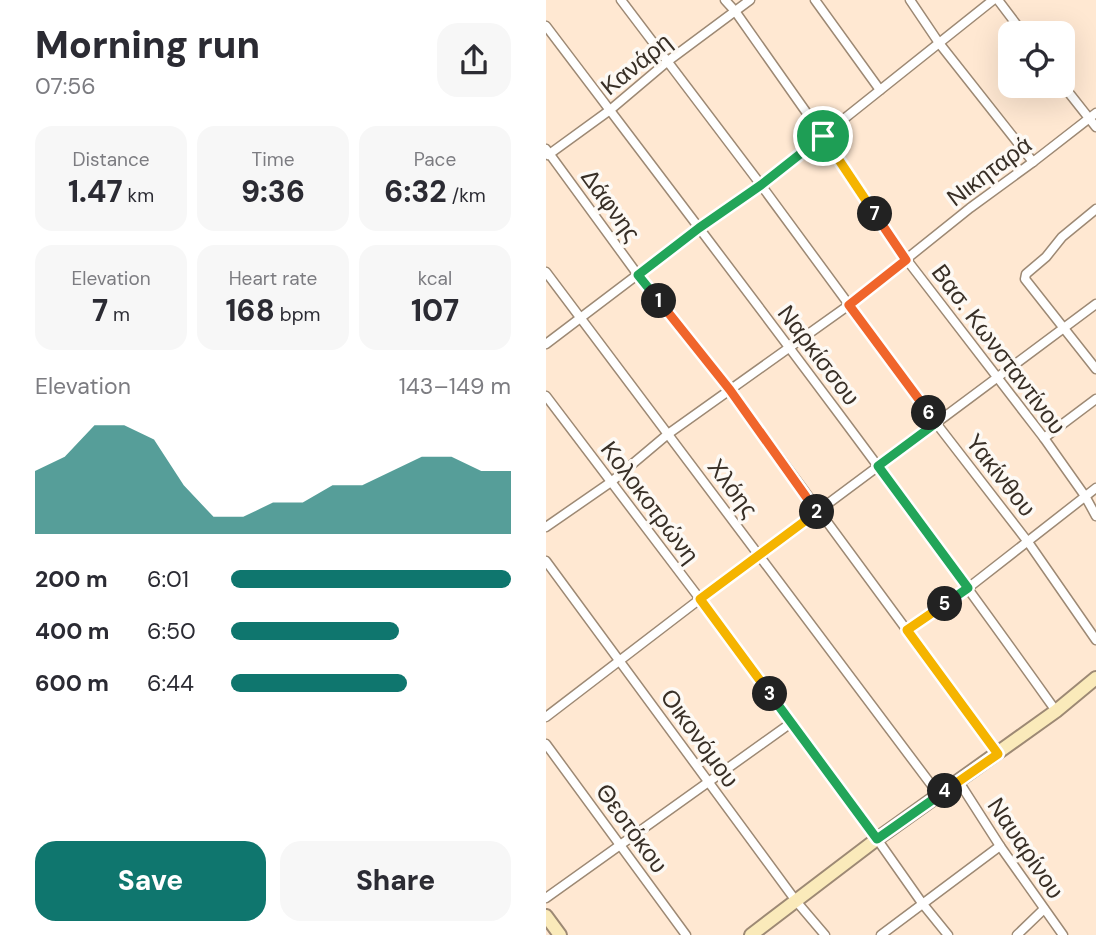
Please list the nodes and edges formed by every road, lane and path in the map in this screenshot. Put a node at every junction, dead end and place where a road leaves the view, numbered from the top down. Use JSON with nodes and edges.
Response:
{"nodes":[{"id":1,"x":621,"y":0,"type":"edge"},
{"id":2,"x":725,"y":0,"type":"edge"},
{"id":3,"x":750,"y":0,"type":"edge"},
{"id":4,"x":815,"y":0,"type":"edge"},
{"id":5,"x":910,"y":0,"type":"edge"},
{"id":6,"x":995,"y":0,"type":"edge"},
{"id":7,"x":735,"y":11,"type":"junction"},
{"id":8,"x":1013,"y":21,"type":"edge"},
{"id":9,"x":546,"y":26,"type":"edge"},
{"id":10,"x":939,"y":43,"type":"junction"},
{"id":11,"x":668,"y":61,"type":"junction"},
{"id":12,"x":880,"y":90,"type":"junction"},
{"id":13,"x":1075,"y":97,"type":"edge"},
{"id":14,"x":610,"y":110,"type":"junction"},
{"id":15,"x":1093,"y":116,"type":"edge"},
{"id":16,"x":1096,"y":127,"type":"edge"},
{"id":17,"x":823,"y":136,"type":"junction"},
{"id":18,"x":547,"y":153,"type":"edge"},
{"id":19,"x":1033,"y":162,"type":"junction"},
{"id":20,"x":761,"y":185,"type":"junction"},
{"id":21,"x":1096,"y":209,"type":"edge"},
{"id":22,"x":699,"y":228,"type":"junction"},
{"id":23,"x":906,"y":260,"type":"junction"},
{"id":24,"x":546,"y":272,"type":"edge"},
{"id":25,"x":638,"y":275,"type":"junction"},
{"id":26,"x":1096,"y":304,"type":"edge"},
{"id":27,"x":849,"y":305,"type":"junction"},
{"id":28,"x":580,"y":317,"type":"junction"},
{"id":29,"x":1064,"y":328,"type":"junction"},
{"id":30,"x":546,"y":344,"type":"edge"},
{"id":31,"x":790,"y":348,"type":"junction"},
{"id":32,"x":1096,"y":369,"type":"edge"},
{"id":33,"x":998,"y":377,"type":"junction"},
{"id":34,"x":730,"y":390,"type":"junction"},
{"id":35,"x":546,"y":396,"type":"edge"},
{"id":36,"x":1096,"y":399,"type":"edge"},
{"id":37,"x":936,"y":423,"type":"junction"},
{"id":38,"x":668,"y":434,"type":"junction"},
{"id":39,"x":1044,"y":438,"type":"junction"},
{"id":40,"x":878,"y":466,"type":"junction"},
{"id":41,"x":611,"y":482,"type":"junction"},
{"id":42,"x":1096,"y":488,"type":"edge"},
{"id":43,"x":1085,"y":496,"type":"junction"},
{"id":44,"x":818,"y":511,"type":"junction"},
{"id":45,"x":1096,"y":516,"type":"edge"},
{"id":46,"x":546,"y":527,"type":"edge"},
{"id":47,"x":1028,"y":541,"type":"junction"},
{"id":48,"x":759,"y":555,"type":"junction"},
{"id":49,"x":546,"y":561,"type":"edge"},
{"id":50,"x":968,"y":588,"type":"junction"},
{"id":51,"x":700,"y":599,"type":"junction"},
{"id":52,"x":907,"y":630,"type":"junction"},
{"id":53,"x":1096,"y":640,"type":"edge"},
{"id":54,"x":619,"y":660,"type":"junction"},
{"id":55,"x":1096,"y":678,"type":"edge"},
{"id":56,"x":1056,"y":711,"type":"junction"},
{"id":57,"x":546,"y":717,"type":"edge"},
{"id":58,"x":791,"y":723,"type":"junction"},
{"id":59,"x":546,"y":744,"type":"edge"},
{"id":60,"x":998,"y":754,"type":"junction"},
{"id":61,"x":708,"y":782,"type":"junction"},
{"id":62,"x":959,"y":782,"type":"junction"},
{"id":63,"x":939,"y":795,"type":"junction"},
{"id":64,"x":877,"y":839,"type":"junction"},
{"id":65,"x":620,"y":844,"type":"junction"},
{"id":66,"x":1000,"y":846,"type":"junction"},
{"id":67,"x":546,"y":898,"type":"edge"},
{"id":68,"x":796,"y":901,"type":"junction"},
{"id":69,"x":922,"y":903,"type":"junction"},
{"id":70,"x":1044,"y":909,"type":"junction"},
{"id":71,"x":546,"y":916,"type":"edge"},
{"id":72,"x":560,"y":935,"type":"edge"},
{"id":73,"x":686,"y":935,"type":"edge"},
{"id":74,"x":751,"y":935,"type":"edge"},
{"id":75,"x":825,"y":935,"type":"edge"},
{"id":76,"x":881,"y":935,"type":"edge"},
{"id":77,"x":948,"y":935,"type":"edge"},
{"id":78,"x":1017,"y":935,"type":"edge"},
{"id":79,"x":1063,"y":935,"type":"edge"}],
"edges":[{"from":1,"to":11,"type":"street","name":"Υακίνθου"},
{"from":2,"to":7,"type":"street","name":"Βασ. Κωνσταντίνου"},
{"from":3,"to":7,"type":"street","name":"Κανάρη"},
{"from":4,"to":12,"type":"street"},
{"from":5,"to":10,"type":"street"},
{"from":6,"to":8,"type":"street"},
{"from":6,"to":10,"type":"street"},
{"from":7,"to":11,"type":"street","name":"Κανάρη"},
{"from":7,"to":17,"type":"street","name":"Βασ. Κωνσταντίνου"},
{"from":9,"to":14,"type":"street","name":"Ναρκίσσου"},
{"from":10,"to":12,"type":"street"},
{"from":10,"to":19,"type":"street"},
{"from":11,"to":14,"type":"street","name":"Κανάρη"},
{"from":11,"to":20,"type":"street","name":"Υακίνθου"},
{"from":12,"to":17,"type":"street"},
{"from":13,"to":15,"type":"street"},
{"from":14,"to":18,"type":"street","name":"Κανάρη"},
{"from":14,"to":22,"type":"street","name":"Ναρκίσσου"},
{"from":15,"to":16,"type":"street"},
{"from":15,"to":19,"type":"street","name":"Νικηταρά"},
{"from":17,"to":20,"type":"street"},
{"from":17,"to":23,"type":"street","name":"Βασ. Κωνσταντίνου"},
{"from":18,"to":25,"type":"street","name":"Δάφνης"},
{"from":19,"to":23,"type":"street","name":"Νικηταρά"},
{"from":20,"to":22,"type":"street"},
{"from":20,"to":27,"type":"street","name":"Υακίνθου"},
{"from":21,"to":29,"type":"street"},
{"from":22,"to":25,"type":"street"},
{"from":22,"to":31,"type":"street","name":"Ναρκίσσου"},
{"from":23,"to":27,"type":"street","name":"Νικηταρά"},
{"from":23,"to":33,"type":"street","name":"Βασ. Κωνσταντίνου"},
{"from":24,"to":28,"type":"street","name":"Χλόης"},
{"from":25,"to":28,"type":"street"},
{"from":25,"to":34,"type":"street","name":"Δάφνης"},
{"from":26,"to":29,"type":"street"},
{"from":27,"to":31,"type":"street","name":"Νικηταρά"},
{"from":27,"to":37,"type":"street","name":"Υακίνθου"},
{"from":28,"to":30,"type":"street"},
{"from":28,"to":38,"type":"street","name":"Χλόης"},
{"from":29,"to":32,"type":"street"},
{"from":29,"to":33,"type":"street"},
{"from":31,"to":34,"type":"street","name":"Νικηταρά"},
{"from":31,"to":40,"type":"street","name":"Ναρκίσσου"},
{"from":33,"to":37,"type":"street"},
{"from":33,"to":39,"type":"street","name":"Βασ. Κωνσταντίνου"},
{"from":34,"to":38,"type":"street","name":"Νικηταρά"},
{"from":34,"to":44,"type":"street","name":"Δάφνης"},
{"from":35,"to":41,"type":"street","name":"Κολοκοτρώνη"},
{"from":36,"to":39,"type":"street"},
{"from":37,"to":40,"type":"street"},
{"from":37,"to":47,"type":"street","name":"Υακίνθου"},
{"from":38,"to":41,"type":"street","name":"Νικηταρά"},
{"from":38,"to":48,"type":"street","name":"Χλόης"},
{"from":39,"to":43,"type":"street","name":"Βασ. Κωνσταντίνου"},
{"from":40,"to":44,"type":"street"},
{"from":40,"to":50,"type":"street","name":"Ναρκίσσου"},
{"from":41,"to":46,"type":"street","name":"Νικηταρά"},
{"from":41,"to":51,"type":"street","name":"Κολοκοτρώνη"},
{"from":42,"to":43,"type":"street"},
{"from":43,"to":45,"type":"street","name":"Βασ. Κωνσταντίνου"},
{"from":43,"to":47,"type":"street"},
{"from":44,"to":48,"type":"street"},
{"from":44,"to":52,"type":"street","name":"Δάφνης"},
{"from":47,"to":50,"type":"street"},
{"from":47,"to":53,"type":"street","name":"Υακίνθου"},
{"from":48,"to":51,"type":"street"},
{"from":48,"to":63,"type":"street","name":"Χλόης"},
{"from":49,"to":54,"type":"street","name":"Οικονόμου"},
{"from":50,"to":52,"type":"street"},
{"from":50,"to":56,"type":"street","name":"Ναρκίσσου"},
{"from":51,"to":54,"type":"street"},
{"from":51,"to":58,"type":"street","name":"Κολοκοτρώνη"},
{"from":52,"to":60,"type":"street","name":"Δάφνης"},
{"from":54,"to":57,"type":"street"},
{"from":54,"to":61,"type":"street","name":"Οικονόμου"},
{"from":55,"to":56,"type":"street"},
{"from":56,"to":60,"type":"street"},
{"from":58,"to":61,"type":"street"},
{"from":58,"to":64,"type":"street","name":"Κολοκοτρώνη"},
{"from":59,"to":65,"type":"street","name":"Θεοτόκου"},
{"from":60,"to":62,"type":"street"},
{"from":61,"to":65,"type":"street"},
{"from":61,"to":68,"type":"street","name":"Οικονόμου"},
{"from":62,"to":63,"type":"street"},
{"from":62,"to":66,"type":"street","name":"Ναυαρίνου"},
{"from":63,"to":64,"type":"street"},
{"from":64,"to":68,"type":"street"},
{"from":64,"to":69,"type":"street","name":"Κολοκοτρώνη"},
{"from":65,"to":67,"type":"street"},
{"from":65,"to":73,"type":"street","name":"Θεοτόκου"},
{"from":66,"to":69,"type":"street"},
{"from":66,"to":70,"type":"street","name":"Ναυαρίνου"},
{"from":68,"to":74,"type":"street"},
{"from":68,"to":75,"type":"street","name":"Οικονόμου"},
{"from":69,"to":76,"type":"street"},
{"from":69,"to":77,"type":"street","name":"Κολοκοτρώνη"},
{"from":70,"to":78,"type":"street"},
{"from":70,"to":79,"type":"street","name":"Ναυαρίνου"},
{"from":71,"to":72,"type":"street"}]}
